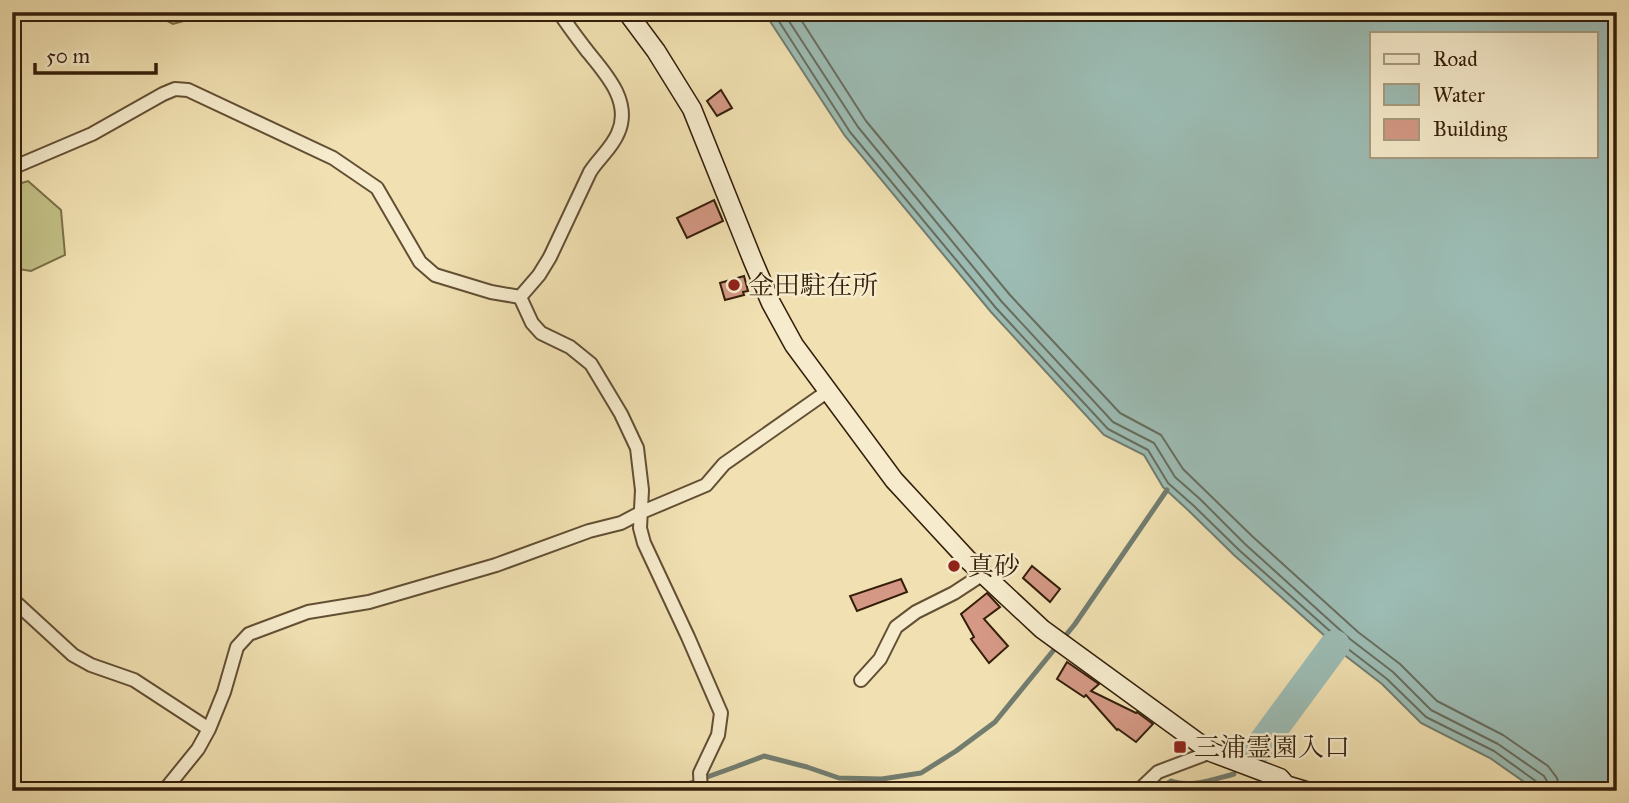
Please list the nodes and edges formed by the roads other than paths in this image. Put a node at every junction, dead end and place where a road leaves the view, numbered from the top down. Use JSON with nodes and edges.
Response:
{"nodes":[{"id":1,"x":559,"y":12,"type":"edge"},
{"id":2,"x":627,"y":12,"type":"edge"},
{"id":3,"x":12,"y":168,"type":"edge"},
{"id":4,"x":520,"y":297,"type":"junction"},
{"id":5,"x":828,"y":391,"type":"junction"},
{"id":6,"x":642,"y":512,"type":"junction"},
{"id":7,"x":983,"y":574,"type":"junction"},
{"id":8,"x":12,"y":599,"type":"edge"},
{"id":9,"x":861,"y":680,"type":"dead end"},
{"id":10,"x":209,"y":729,"type":"junction"},
{"id":11,"x":1211,"y":752,"type":"junction"},
{"id":12,"x":1280,"y":778,"type":"junction"},
{"id":13,"x":164,"y":791,"type":"edge"},
{"id":14,"x":701,"y":791,"type":"edge"},
{"id":15,"x":1138,"y":791,"type":"edge"},
{"id":16,"x":1264,"y":791,"type":"edge"},
{"id":17,"x":1306,"y":791,"type":"edge"}],
"edges":[{"from":1,"to":4,"type":"street"},
{"from":2,"to":5,"type":"main road"},
{"from":3,"to":4,"type":"street"},
{"from":4,"to":6,"type":"street"},
{"from":5,"to":6,"type":"street"},
{"from":5,"to":7,"type":"main road"},
{"from":6,"to":10,"type":"street"},
{"from":6,"to":14,"type":"street"},
{"from":7,"to":9,"type":"street"},
{"from":7,"to":11,"type":"main road"},
{"from":8,"to":10,"type":"street"},
{"from":10,"to":13,"type":"street"},
{"from":11,"to":12,"type":"main road"},
{"from":11,"to":15,"type":"street"},
{"from":12,"to":16,"type":"street"},
{"from":12,"to":17,"type":"main road"}]}
